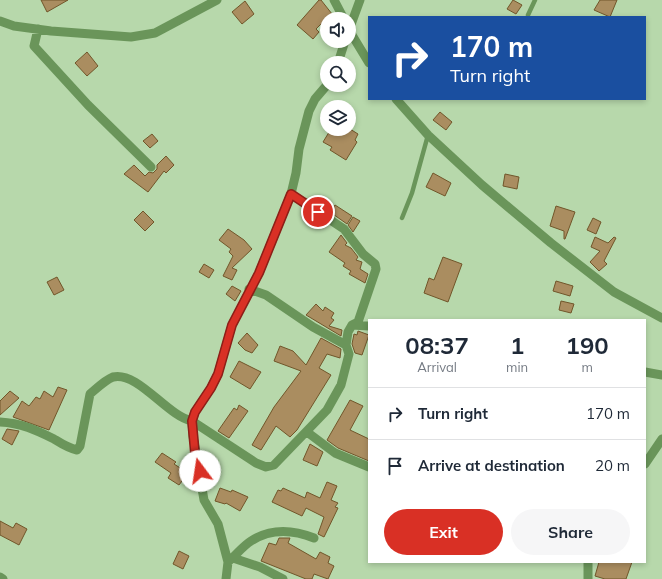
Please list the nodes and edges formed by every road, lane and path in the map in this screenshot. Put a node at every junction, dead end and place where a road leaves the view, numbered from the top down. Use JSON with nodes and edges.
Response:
{"nodes":[{"id":1,"x":217,"y":0,"type":"edge"},
{"id":2,"x":334,"y":0,"type":"edge"},
{"id":3,"x":360,"y":0,"type":"edge"},
{"id":4,"x":535,"y":0,"type":"edge"},
{"id":5,"x":340,"y":12,"type":"edge"},
{"id":6,"x":356,"y":12,"type":"edge"},
{"id":7,"x":528,"y":15,"type":"dead end"},
{"id":8,"x":0,"y":21,"type":"edge"},
{"id":9,"x":38,"y":29,"type":"junction"},
{"id":10,"x":356,"y":42,"type":"edge"},
{"id":11,"x":368,"y":61,"type":"edge"},
{"id":12,"x":321,"y":92,"type":"edge"},
{"id":13,"x":397,"y":100,"type":"edge"},
{"id":14,"x":428,"y":134,"type":"junction"},
{"id":15,"x":151,"y":168,"type":"dead end"},
{"id":16,"x":291,"y":194,"type":"junction"},
{"id":17,"x":402,"y":218,"type":"dead end"},
{"id":18,"x":249,"y":289,"type":"junction"},
{"id":19,"x":662,"y":318,"type":"edge"},
{"id":20,"x":352,"y":325,"type":"junction"},
{"id":21,"x":368,"y":326,"type":"edge"},
{"id":22,"x":346,"y":345,"type":"junction"},
{"id":23,"x":646,"y":372,"type":"edge"},
{"id":24,"x":662,"y":375,"type":"edge"},
{"id":25,"x":192,"y":421,"type":"junction"},
{"id":26,"x":0,"y":422,"type":"edge"},
{"id":27,"x":307,"y":432,"type":"junction"},
{"id":28,"x":662,"y":439,"type":"edge"},
{"id":29,"x":646,"y":463,"type":"edge"},
{"id":30,"x":368,"y":467,"type":"edge"},
{"id":31,"x":314,"y":538,"type":"dead end"},
{"id":32,"x":231,"y":560,"type":"junction"},
{"id":33,"x":588,"y":563,"type":"edge"},
{"id":34,"x":0,"y":577,"type":"edge"},
{"id":35,"x":3,"y":579,"type":"edge"},
{"id":36,"x":226,"y":579,"type":"edge"},
{"id":37,"x":284,"y":579,"type":"edge"},
{"id":38,"x":588,"y":579,"type":"edge"}],
"edges":[{"from":1,"to":9,"type":"street"},
{"from":2,"to":5,"type":"street"},
{"from":3,"to":6,"type":"street"},
{"from":4,"to":7,"type":"lane"},
{"from":8,"to":9,"type":"street"},
{"from":9,"to":15,"type":"street"},
{"from":10,"to":11,"type":"street"},
{"from":12,"to":16,"type":"street"},
{"from":13,"to":14,"type":"street"},
{"from":14,"to":17,"type":"lane"},
{"from":14,"to":19,"type":"street"},
{"from":16,"to":18,"type":"street"},
{"from":16,"to":20,"type":"street"},
{"from":18,"to":22,"type":"street"},
{"from":18,"to":25,"type":"street"},
{"from":20,"to":21,"type":"street"},
{"from":20,"to":22,"type":"street"},
{"from":22,"to":27,"type":"street"},
{"from":23,"to":24,"type":"street"},
{"from":25,"to":26,"type":"street"},
{"from":25,"to":27,"type":"street"},
{"from":25,"to":32,"type":"street"},
{"from":27,"to":30,"type":"street"},
{"from":28,"to":29,"type":"street"},
{"from":31,"to":32,"type":"street"},
{"from":32,"to":36,"type":"street"},
{"from":32,"to":37,"type":"street"},
{"from":33,"to":38,"type":"street"},
{"from":34,"to":35,"type":"street"}]}
